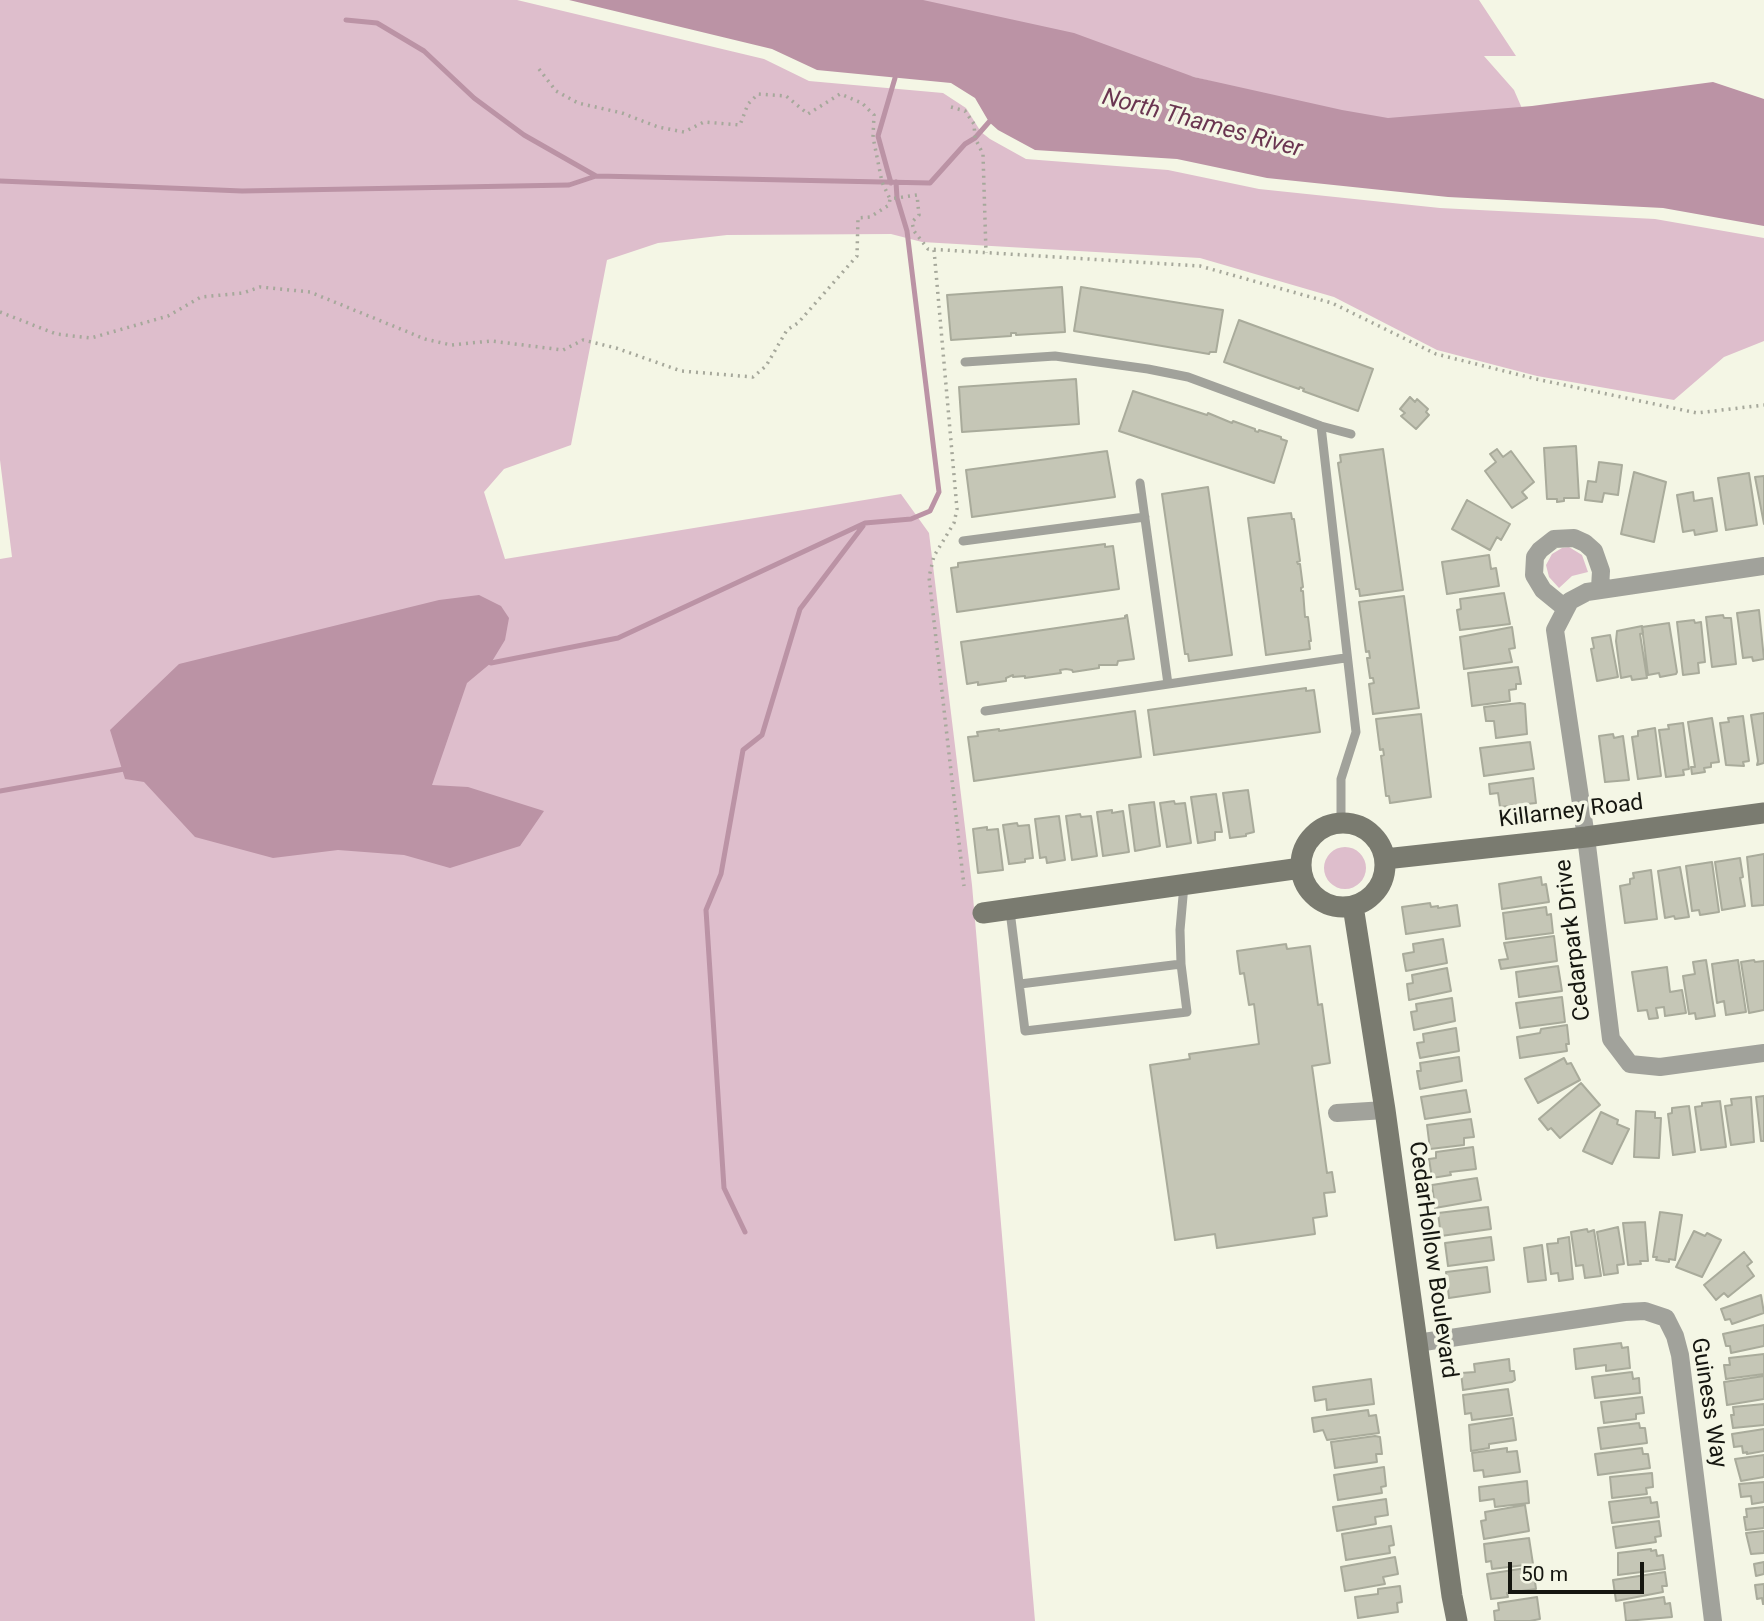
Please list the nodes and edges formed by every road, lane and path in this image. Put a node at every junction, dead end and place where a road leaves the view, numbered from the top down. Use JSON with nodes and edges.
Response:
{"nodes":[{"id":1,"x":539,"y":69,"type":"dead end"},
{"id":2,"x":951,"y":107,"type":"dead end"},
{"id":3,"x":890,"y":199,"type":"junction"},
{"id":4,"x":934,"y":250,"type":"junction"},
{"id":5,"x":986,"y":253,"type":"junction"},
{"id":6,"x":0,"y":312,"type":"edge"},
{"id":7,"x":965,"y":362,"type":"dead end"},
{"id":8,"x":1764,"y":405,"type":"edge"},
{"id":9,"x":1321,"y":425,"type":"junction"},
{"id":10,"x":1351,"y":434,"type":"dead end"},
{"id":11,"x":1140,"y":482,"type":"dead end"},
{"id":12,"x":1145,"y":517,"type":"junction"},
{"id":13,"x":962,"y":541,"type":"dead end"},
{"id":14,"x":1764,"y":566,"type":"edge"},
{"id":15,"x":1600,"y":588,"type":"junction"},
{"id":16,"x":1565,"y":608,"type":"junction"},
{"id":17,"x":1345,"y":658,"type":"junction"},
{"id":18,"x":1168,"y":684,"type":"junction"},
{"id":19,"x":985,"y":711,"type":"dead end"},
{"id":20,"x":1764,"y":813,"type":"edge"},
{"id":21,"x":1341,"y":823,"type":"junction"},
{"id":22,"x":1586,"y":837,"type":"junction"},
{"id":23,"x":1385,"y":859,"type":"junction"},
{"id":24,"x":1301,"y":868,"type":"junction"},
{"id":25,"x":1184,"y":885,"type":"junction"},
{"id":26,"x":964,"y":886,"type":"dead end"},
{"id":27,"x":1353,"y":906,"type":"junction"},
{"id":28,"x":1009,"y":909,"type":"junction"},
{"id":29,"x":983,"y":913,"type":"dead end"},
{"id":30,"x":1181,"y":964,"type":"junction"},
{"id":31,"x":1020,"y":984,"type":"junction"},
{"id":32,"x":1764,"y":1053,"type":"edge"},
{"id":33,"x":1385,"y":1110,"type":"junction"},
{"id":34,"x":1337,"y":1113,"type":"dead end"},
{"id":35,"x":1417,"y":1343,"type":"junction"},
{"id":36,"x":1457,"y":1621,"type":"edge"},
{"id":37,"x":1713,"y":1621,"type":"edge"}],
"edges":[{"from":1,"to":3,"type":"path"},
{"from":2,"to":5,"type":"path"},
{"from":3,"to":4,"type":"path"},
{"from":3,"to":6,"type":"path"},
{"from":4,"to":5,"type":"path"},
{"from":4,"to":26,"type":"path"},
{"from":5,"to":8,"type":"path"},
{"from":7,"to":9,"type":"lane"},
{"from":9,"to":10,"type":"lane"},
{"from":9,"to":17,"type":"lane"},
{"from":11,"to":12,"type":"lane"},
{"from":12,"to":13,"type":"lane"},
{"from":12,"to":18,"type":"lane"},
{"from":14,"to":15,"type":"street"},
{"from":15,"to":16,"type":"street"},
{"from":15,"to":16,"type":"street"},
{"from":16,"to":22,"type":"street","name":"Cedarpark Drive"},
{"from":17,"to":18,"type":"lane"},
{"from":17,"to":21,"type":"lane"},
{"from":18,"to":19,"type":"lane"},
{"from":20,"to":22,"type":"street","name":"Killarney Road"},
{"from":21,"to":23,"type":"street"},
{"from":21,"to":24,"type":"street"},
{"from":22,"to":23,"type":"street","name":"Killarney Road"},
{"from":22,"to":32,"type":"street","name":"Cedarpark Drive"},
{"from":23,"to":27,"type":"street"},
{"from":24,"to":25,"type":"street"},
{"from":24,"to":27,"type":"street"},
{"from":25,"to":28,"type":"street"},
{"from":25,"to":30,"type":"lane"},
{"from":27,"to":33,"type":"street","name":"CedarHollow Boulevard"},
{"from":28,"to":29,"type":"street"},
{"from":28,"to":31,"type":"lane"},
{"from":30,"to":31,"type":"lane"},
{"from":30,"to":31,"type":"lane"},
{"from":33,"to":34,"type":"street"},
{"from":33,"to":35,"type":"street","name":"CedarHollow Boulevard"},
{"from":35,"to":36,"type":"street","name":"CedarHollow Boulevard"},
{"from":35,"to":37,"type":"street","name":"Guiness Way"}]}
